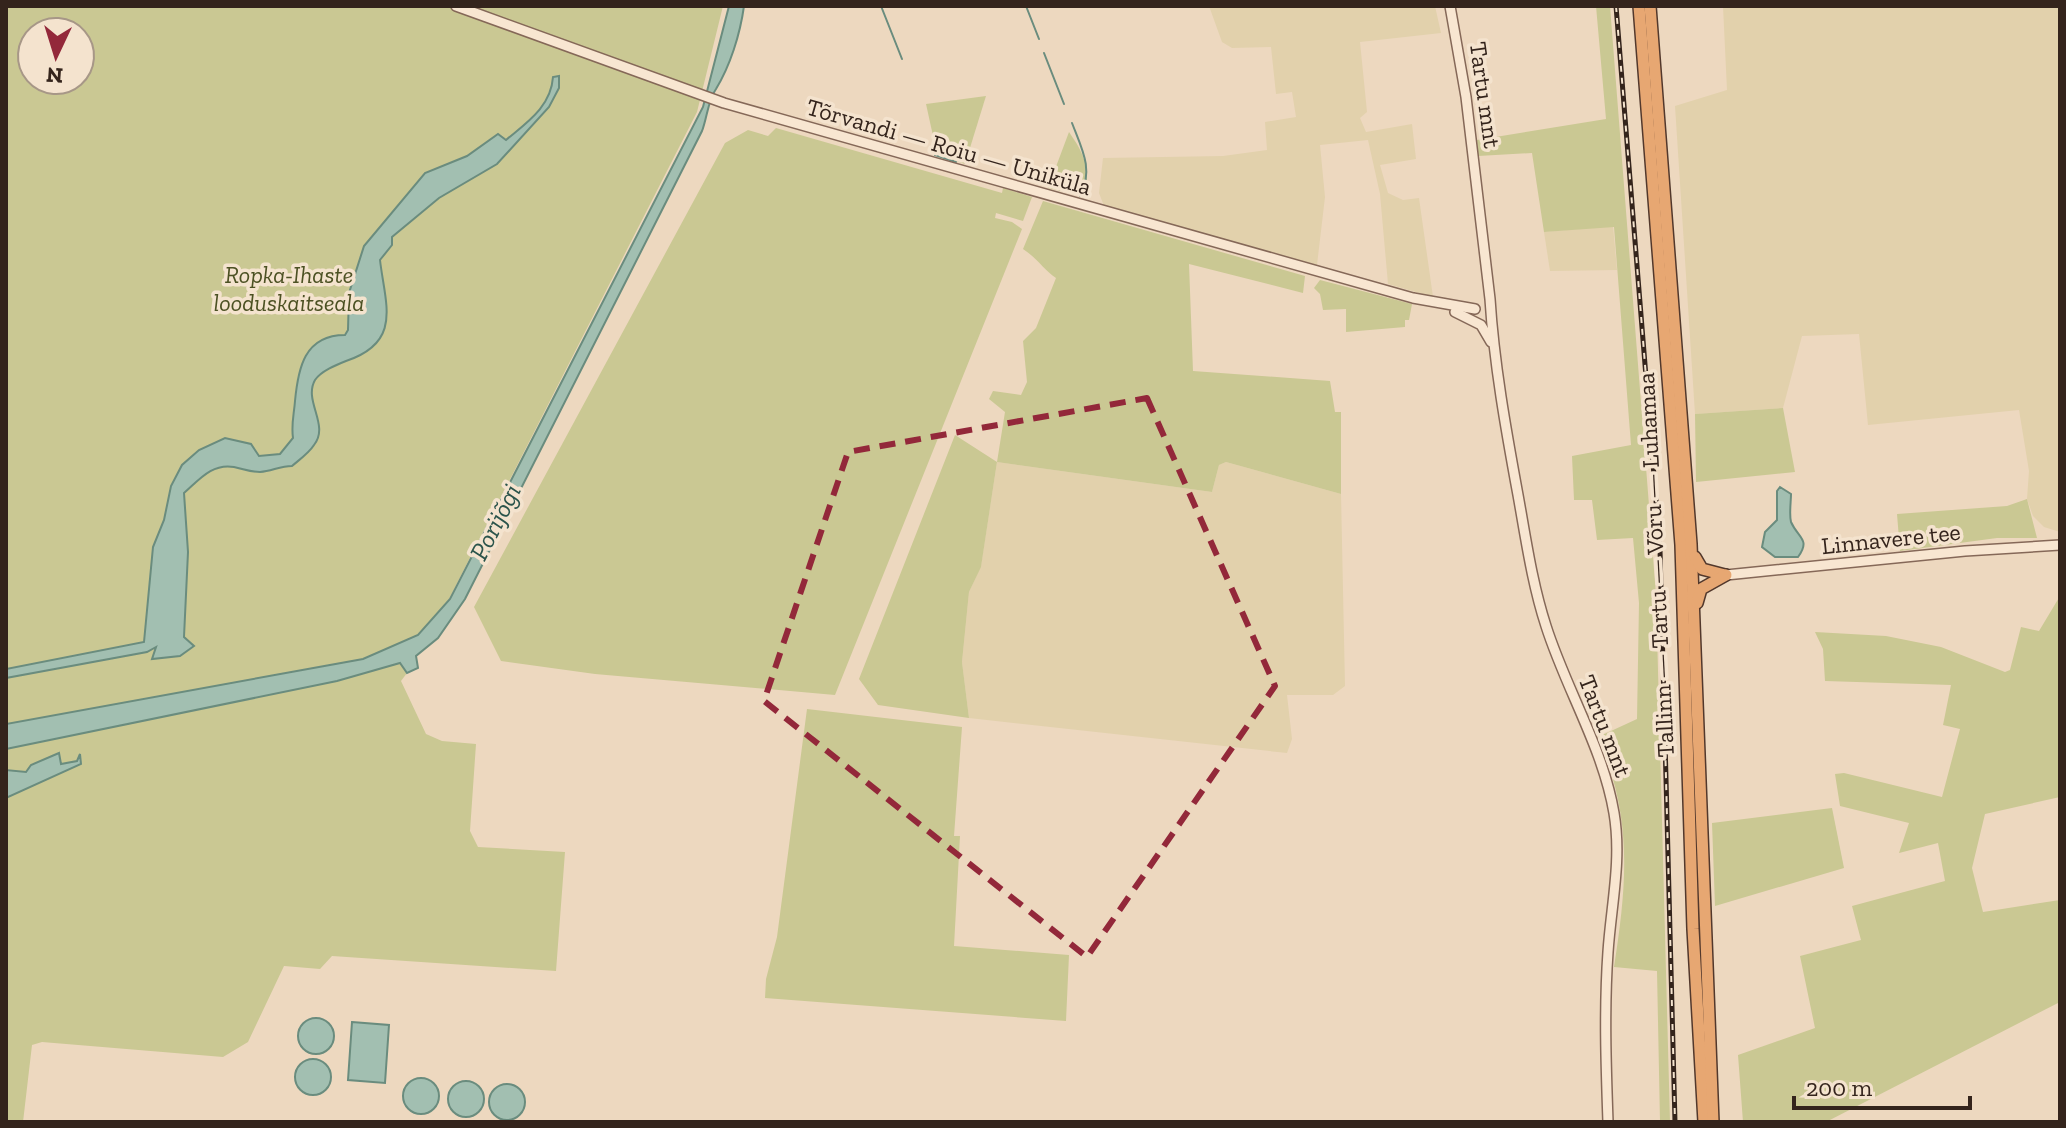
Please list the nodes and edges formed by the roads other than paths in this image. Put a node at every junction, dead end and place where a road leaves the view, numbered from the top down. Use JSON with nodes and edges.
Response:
{"nodes":[{"id":1,"x":456,"y":6,"type":"edge"},
{"id":2,"x":1450,"y":6,"type":"edge"},
{"id":3,"x":1639,"y":6,"type":"edge"},
{"id":4,"x":1650,"y":6,"type":"edge"},
{"id":5,"x":1481,"y":316,"type":"junction"},
{"id":6,"x":1691,"y":544,"type":"junction"},
{"id":7,"x":2060,"y":545,"type":"edge"},
{"id":8,"x":1726,"y":575,"type":"junction"},
{"id":9,"x":1695,"y":616,"type":"junction"},
{"id":10,"x":1608,"y":1122,"type":"edge"},
{"id":11,"x":1704,"y":1122,"type":"edge"},
{"id":12,"x":1713,"y":1122,"type":"edge"}],
"edges":[{"from":1,"to":5,"type":"street","name":"Tõrvandi — Roiu — Uniküla"},
{"from":2,"to":5,"type":"street","name":"Tartu mnt"},
{"from":3,"to":11,"type":"highway","name":"Tallinn — Tartu — Võru — Luhamaa"},
{"from":4,"to":6,"type":"highway","name":"Tallinn — Tartu — Võru — Luhamaa"},
{"from":5,"to":10,"type":"street","name":"Tartu mnt"},
{"from":6,"to":8,"type":"highway"},
{"from":6,"to":9,"type":"highway","name":"Tallinn — Tartu — Võru — Luhamaa"},
{"from":7,"to":8,"type":"street","name":"Linnavere tee"},
{"from":8,"to":9,"type":"highway"},
{"from":9,"to":12,"type":"highway","name":"Tallinn — Tartu — Võru — Luhamaa"}]}
